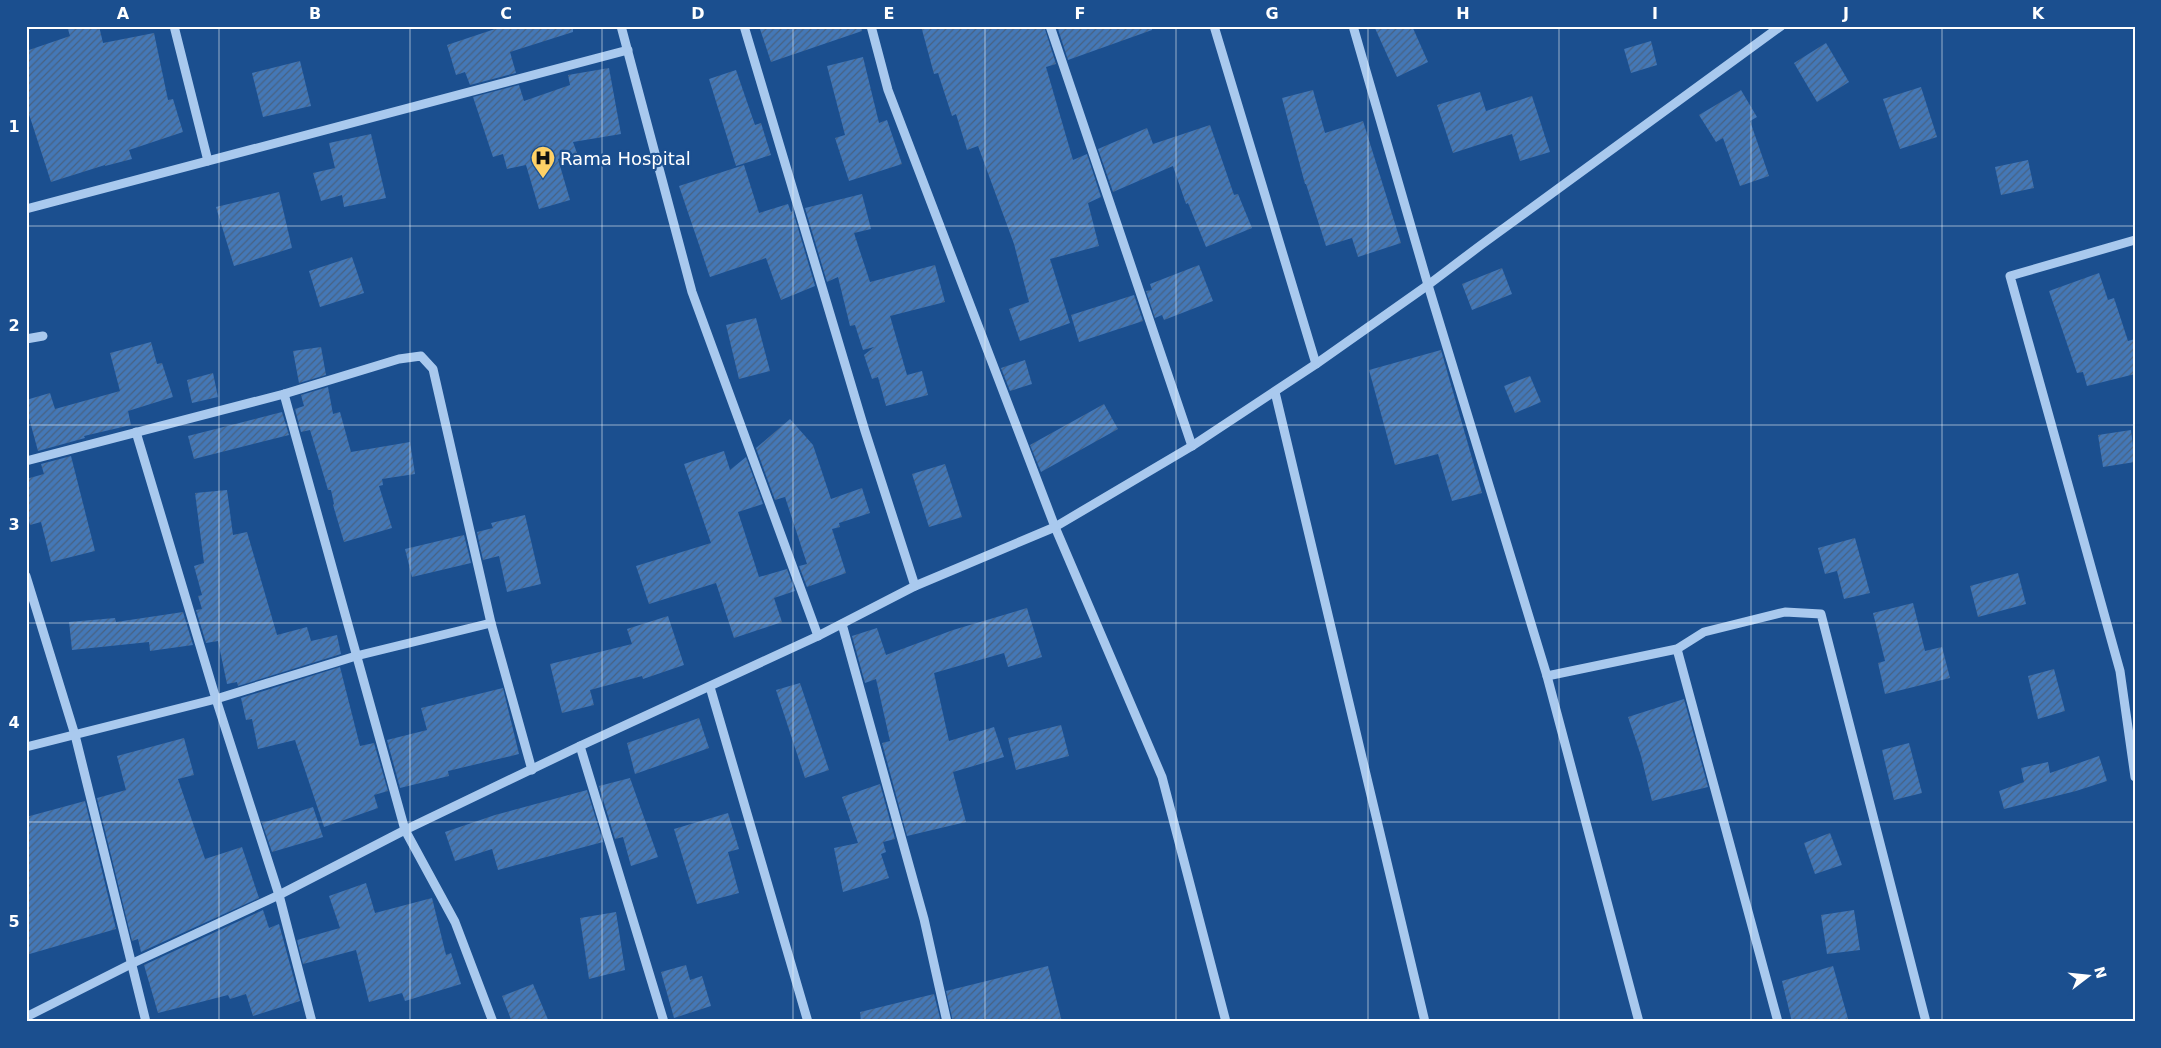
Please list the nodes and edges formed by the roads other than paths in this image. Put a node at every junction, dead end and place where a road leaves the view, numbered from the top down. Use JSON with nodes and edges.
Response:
{"nodes":[{"id":1,"x":174,"y":26,"type":"edge"},
{"id":2,"x":621,"y":26,"type":"edge"},
{"id":3,"x":744,"y":26,"type":"edge"},
{"id":4,"x":871,"y":26,"type":"edge"},
{"id":5,"x":1050,"y":26,"type":"edge"},
{"id":6,"x":1214,"y":26,"type":"edge"},
{"id":7,"x":1353,"y":26,"type":"edge"},
{"id":8,"x":1781,"y":26,"type":"edge"},
{"id":9,"x":1767,"y":30,"type":"edge"},
{"id":10,"x":628,"y":50,"type":"junction"},
{"id":11,"x":208,"y":161,"type":"junction"},
{"id":12,"x":26,"y":209,"type":"edge"},
{"id":13,"x":2135,"y":240,"type":"edge"},
{"id":14,"x":1428,"y":285,"type":"junction"},
{"id":15,"x":43,"y":336,"type":"dead end"},
{"id":16,"x":26,"y":339,"type":"edge"},
{"id":17,"x":1316,"y":364,"type":"junction"},
{"id":18,"x":1275,"y":392,"type":"junction"},
{"id":19,"x":284,"y":394,"type":"junction"},
{"id":20,"x":136,"y":432,"type":"junction"},
{"id":21,"x":1192,"y":446,"type":"junction"},
{"id":22,"x":26,"y":461,"type":"edge"},
{"id":23,"x":1055,"y":527,"type":"junction"},
{"id":24,"x":26,"y":576,"type":"edge"},
{"id":25,"x":916,"y":586,"type":"junction"},
{"id":26,"x":491,"y":623,"type":"junction"},
{"id":27,"x":842,"y":624,"type":"junction"},
{"id":28,"x":818,"y":636,"type":"junction"},
{"id":29,"x":1677,"y":649,"type":"junction"},
{"id":30,"x":356,"y":656,"type":"junction"},
{"id":31,"x":1547,"y":676,"type":"junction"},
{"id":32,"x":710,"y":687,"type":"junction"},
{"id":33,"x":216,"y":699,"type":"junction"},
{"id":34,"x":75,"y":735,"type":"junction"},
{"id":35,"x":580,"y":746,"type":"junction"},
{"id":36,"x":26,"y":747,"type":"edge"},
{"id":37,"x":532,"y":770,"type":"junction"},
{"id":38,"x":2135,"y":777,"type":"edge"},
{"id":39,"x":405,"y":830,"type":"junction"},
{"id":40,"x":279,"y":895,"type":"junction"},
{"id":41,"x":133,"y":963,"type":"junction"},
{"id":42,"x":26,"y":1018,"type":"edge"},
{"id":43,"x":146,"y":1022,"type":"edge"},
{"id":44,"x":312,"y":1022,"type":"edge"},
{"id":45,"x":493,"y":1022,"type":"edge"},
{"id":46,"x":664,"y":1022,"type":"edge"},
{"id":47,"x":808,"y":1022,"type":"edge"},
{"id":48,"x":947,"y":1022,"type":"edge"},
{"id":49,"x":1226,"y":1022,"type":"edge"},
{"id":50,"x":1425,"y":1022,"type":"edge"},
{"id":51,"x":1639,"y":1022,"type":"edge"},
{"id":52,"x":1778,"y":1022,"type":"edge"},
{"id":53,"x":1926,"y":1022,"type":"edge"}],
"edges":[{"from":1,"to":11,"type":"street"},
{"from":2,"to":10,"type":"street"},
{"from":3,"to":25,"type":"street"},
{"from":4,"to":23,"type":"street"},
{"from":5,"to":21,"type":"street"},
{"from":6,"to":17,"type":"street"},
{"from":7,"to":14,"type":"street"},
{"from":8,"to":9,"type":"street"},
{"from":9,"to":14,"type":"street"},
{"from":10,"to":11,"type":"street"},
{"from":10,"to":28,"type":"street"},
{"from":11,"to":12,"type":"street"},
{"from":13,"to":38,"type":"street"},
{"from":14,"to":17,"type":"street"},
{"from":14,"to":31,"type":"street"},
{"from":15,"to":16,"type":"street"},
{"from":17,"to":18,"type":"street"},
{"from":18,"to":21,"type":"street"},
{"from":18,"to":50,"type":"street"},
{"from":19,"to":20,"type":"street"},
{"from":19,"to":26,"type":"street"},
{"from":19,"to":30,"type":"street"},
{"from":20,"to":22,"type":"street"},
{"from":20,"to":33,"type":"street"},
{"from":21,"to":23,"type":"street"},
{"from":23,"to":25,"type":"street"},
{"from":23,"to":49,"type":"street"},
{"from":24,"to":34,"type":"street"},
{"from":25,"to":27,"type":"street"},
{"from":26,"to":30,"type":"street"},
{"from":26,"to":37,"type":"street"},
{"from":27,"to":28,"type":"street"},
{"from":27,"to":48,"type":"street"},
{"from":28,"to":32,"type":"street"},
{"from":29,"to":31,"type":"street"},
{"from":29,"to":52,"type":"street"},
{"from":29,"to":53,"type":"street"},
{"from":30,"to":33,"type":"street"},
{"from":30,"to":39,"type":"street"},
{"from":31,"to":51,"type":"street"},
{"from":32,"to":35,"type":"street"},
{"from":32,"to":47,"type":"street"},
{"from":33,"to":34,"type":"street"},
{"from":33,"to":40,"type":"street"},
{"from":34,"to":36,"type":"street"},
{"from":34,"to":41,"type":"street"},
{"from":35,"to":37,"type":"street"},
{"from":35,"to":46,"type":"street"},
{"from":37,"to":39,"type":"street"},
{"from":39,"to":40,"type":"street"},
{"from":39,"to":45,"type":"street"},
{"from":40,"to":41,"type":"street"},
{"from":40,"to":44,"type":"street"},
{"from":41,"to":42,"type":"street"},
{"from":41,"to":43,"type":"street"}]}
